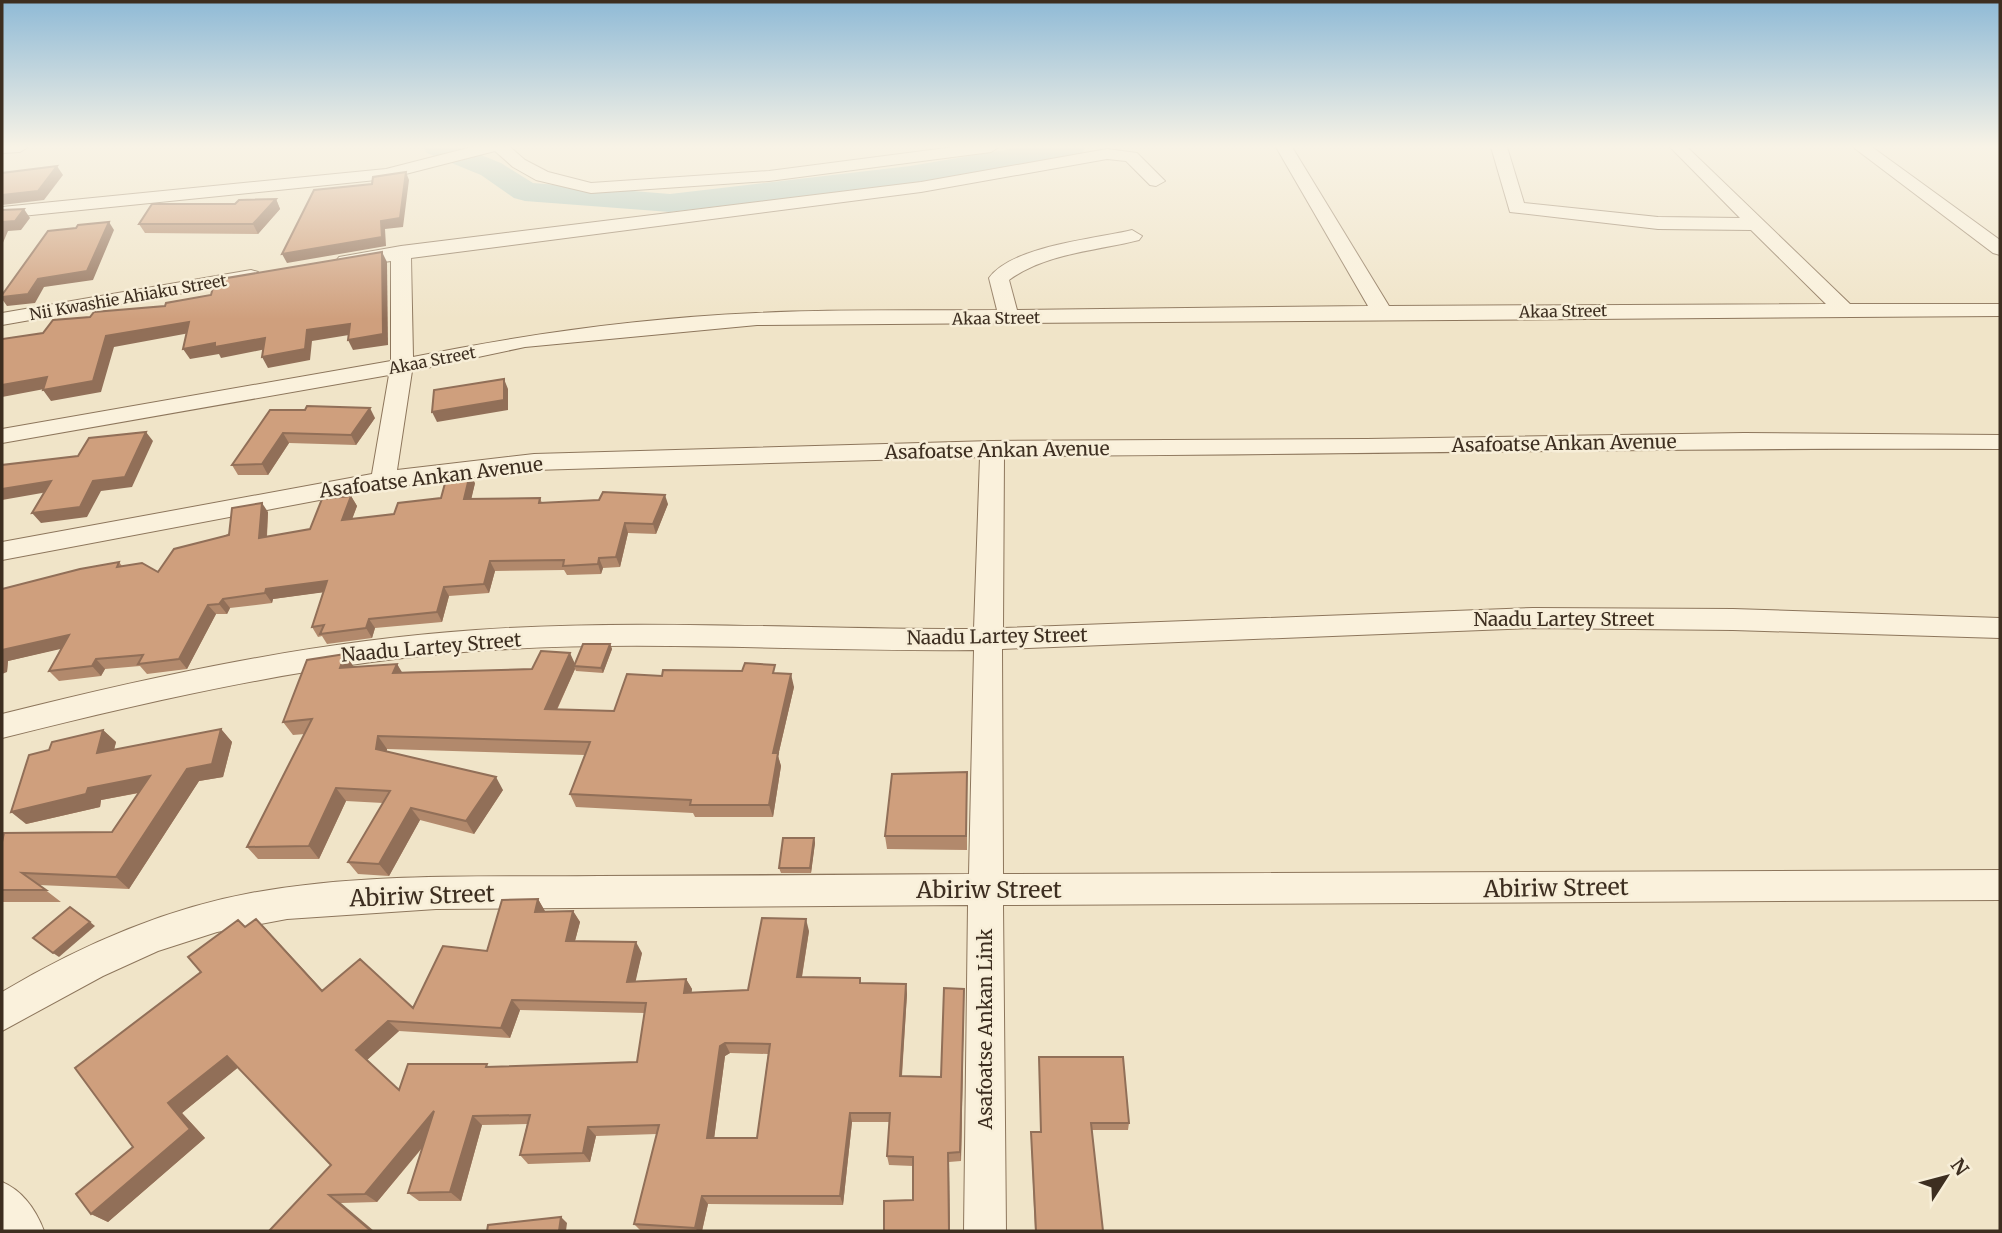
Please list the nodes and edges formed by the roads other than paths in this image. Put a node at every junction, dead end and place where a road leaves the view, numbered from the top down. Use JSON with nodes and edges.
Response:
{"nodes":[{"id":1,"x":85,"y":205,"type":"edge"},
{"id":2,"x":781,"y":205,"type":"edge"},
{"id":3,"x":1319,"y":205,"type":"edge"},
{"id":4,"x":1515,"y":205,"type":"edge"},
{"id":5,"x":1736,"y":205,"type":"edge"},
{"id":6,"x":1939,"y":205,"type":"edge"},
{"id":7,"x":2,"y":213,"type":"edge"},
{"id":8,"x":1755,"y":224,"type":"junction"},
{"id":9,"x":1132,"y":236,"type":"dead end"},
{"id":10,"x":2000,"y":249,"type":"edge"},
{"id":11,"x":401,"y":252,"type":"junction"},
{"id":12,"x":324,"y":264,"type":"edge"},
{"id":13,"x":274,"y":272,"type":"edge"},
{"id":14,"x":2000,"y":310,"type":"edge"},
{"id":15,"x":1845,"y":311,"type":"junction"},
{"id":16,"x":1383,"y":314,"type":"junction"},
{"id":17,"x":1009,"y":318,"type":"junction"},
{"id":18,"x":2,"y":319,"type":"edge"},
{"id":19,"x":402,"y":366,"type":"junction"},
{"id":20,"x":2,"y":436,"type":"edge"},
{"id":21,"x":2000,"y":442,"type":"edge"},
{"id":22,"x":992,"y":449,"type":"junction"},
{"id":23,"x":383,"y":480,"type":"junction"},
{"id":24,"x":2,"y":551,"type":"edge"},
{"id":25,"x":2000,"y":628,"type":"edge"},
{"id":26,"x":989,"y":639,"type":"junction"},
{"id":27,"x":2,"y":726,"type":"edge"},
{"id":28,"x":2000,"y":885,"type":"edge"},
{"id":29,"x":985,"y":889,"type":"junction"},
{"id":30,"x":2,"y":1013,"type":"edge"},
{"id":31,"x":2,"y":1203,"type":"edge"},
{"id":32,"x":23,"y":1231,"type":"edge"},
{"id":33,"x":985,"y":1231,"type":"edge"}],
"edges":[{"from":1,"to":7,"type":"street"},
{"from":2,"to":11,"type":"street"},
{"from":3,"to":16,"type":"street"},
{"from":4,"to":8,"type":"street"},
{"from":5,"to":8,"type":"street"},
{"from":6,"to":10,"type":"street"},
{"from":8,"to":15,"type":"street"},
{"from":9,"to":17,"type":"street"},
{"from":11,"to":12,"type":"street"},
{"from":11,"to":19,"type":"street"},
{"from":13,"to":18,"type":"street","name":"Nii Kwashie Ahiaku Street"},
{"from":14,"to":15,"type":"street","name":"Akaa Street"},
{"from":15,"to":16,"type":"street","name":"Akaa Street"},
{"from":16,"to":17,"type":"street","name":"Akaa Street"},
{"from":17,"to":19,"type":"street","name":"Akaa Street"},
{"from":19,"to":20,"type":"street","name":"Akaa Street"},
{"from":19,"to":23,"type":"street"},
{"from":21,"to":22,"type":"street","name":"Asafoatse Ankan Avenue"},
{"from":22,"to":23,"type":"street","name":"Asafoatse Ankan Avenue"},
{"from":22,"to":26,"type":"street","name":"Asafoatse Ankan Link"},
{"from":23,"to":24,"type":"street","name":"Asafoatse Ankan Avenue"},
{"from":25,"to":26,"type":"street","name":"Naadu Lartey Street"},
{"from":26,"to":27,"type":"street","name":"Naadu Lartey Street"},
{"from":26,"to":29,"type":"street","name":"Asafoatse Ankan Link"},
{"from":28,"to":29,"type":"street","name":"Abiriw Street"},
{"from":29,"to":30,"type":"street","name":"Abiriw Street"},
{"from":29,"to":33,"type":"street","name":"Asafoatse Ankan Link"},
{"from":31,"to":32,"type":"street"}]}
